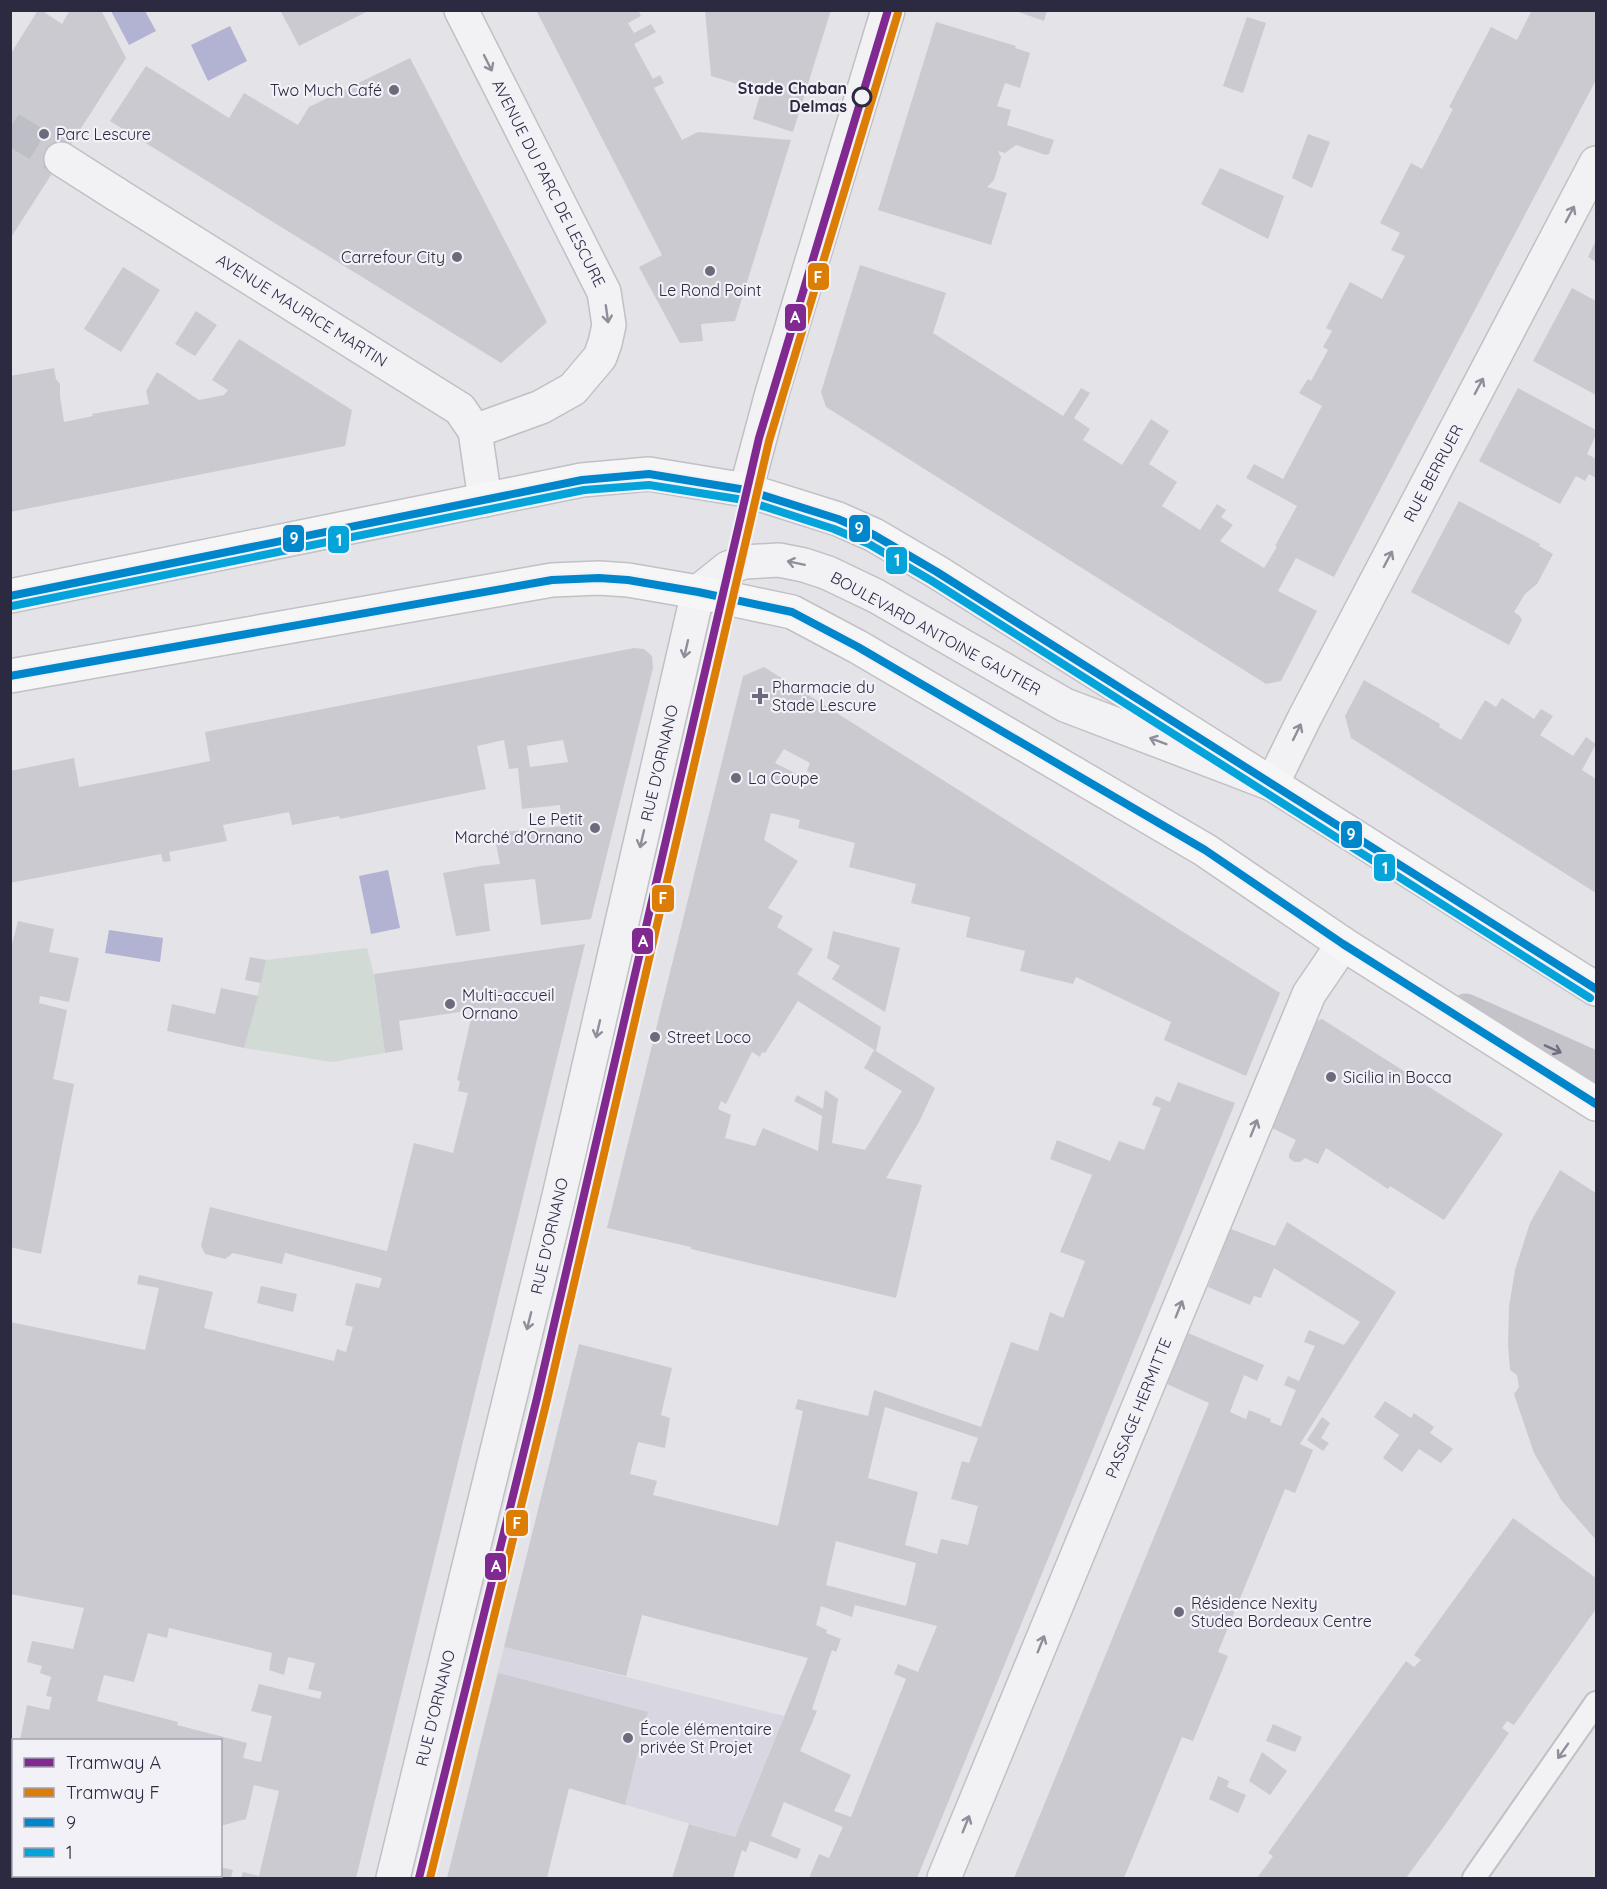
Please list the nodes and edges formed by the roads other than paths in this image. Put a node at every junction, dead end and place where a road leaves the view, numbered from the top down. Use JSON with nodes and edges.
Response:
{"nodes":[{"id":1,"x":461,"y":10,"type":"edge"},
{"id":2,"x":888,"y":10,"type":"edge"},
{"id":3,"x":61,"y":159,"type":"tunnel mouth"},
{"id":4,"x":1596,"y":163,"type":"edge"},
{"id":5,"x":475,"y":431,"type":"junction"},
{"id":6,"x":746,"y":490,"type":"junction"},
{"id":7,"x":485,"y":500,"type":"junction"},
{"id":8,"x":698,"y":592,"type":"junction"},
{"id":9,"x":10,"y":596,"type":"edge"},
{"id":10,"x":10,"y":676,"type":"edge"},
{"id":11,"x":1272,"y":784,"type":"junction"},
{"id":12,"x":1342,"y":944,"type":"junction"},
{"id":13,"x":1404,"y":982,"type":"junction"},
{"id":14,"x":1596,"y":989,"type":"edge"},
{"id":15,"x":1596,"y":1068,"type":"edge"},
{"id":16,"x":1596,"y":1104,"type":"edge"},
{"id":17,"x":1596,"y":1702,"type":"edge"},
{"id":18,"x":393,"y":1878,"type":"edge"},
{"id":19,"x":944,"y":1878,"type":"edge"},
{"id":20,"x":1474,"y":1878,"type":"edge"}],
"edges":[{"from":1,"to":5,"type":"street","name":"AVENUE DU PARC DE LESCURE","one_way":true},
{"from":2,"to":6,"type":"street"},
{"from":3,"to":5,"type":"street","name":"AVENUE MAURICE MARTIN"},
{"from":11,"to":4,"type":"street","name":"RUE BERRUER","one_way":true},
{"from":5,"to":7,"type":"street","name":"AVENUE MAURICE MARTIN"},
{"from":6,"to":7,"type":"main road","name":"BOULEVARD ANTOINE GAUTIER"},
{"from":6,"to":11,"type":"main road","name":"BOULEVARD ANTOINE GAUTIER"},
{"from":7,"to":9,"type":"main road","name":"BOULEVARD ANTOINE GAUTIER"},
{"from":8,"to":10,"type":"main road"},
{"from":11,"to":8,"type":"street","name":"BOULEVARD ANTOINE GAUTIER","one_way":true},
{"from":8,"to":12,"type":"main road"},
{"from":8,"to":18,"type":"street","name":"RUE D'ORNANO","one_way":true},
{"from":11,"to":14,"type":"main road","name":"BOULEVARD ANTOINE GAUTIER"},
{"from":12,"to":13,"type":"main road"},
{"from":19,"to":12,"type":"street","name":"PASSAGE HERMITTE","one_way":true},
{"from":13,"to":15,"type":"main road","one_way":true},
{"from":13,"to":16,"type":"main road"},
{"from":17,"to":20,"type":"lane","one_way":true}]}
